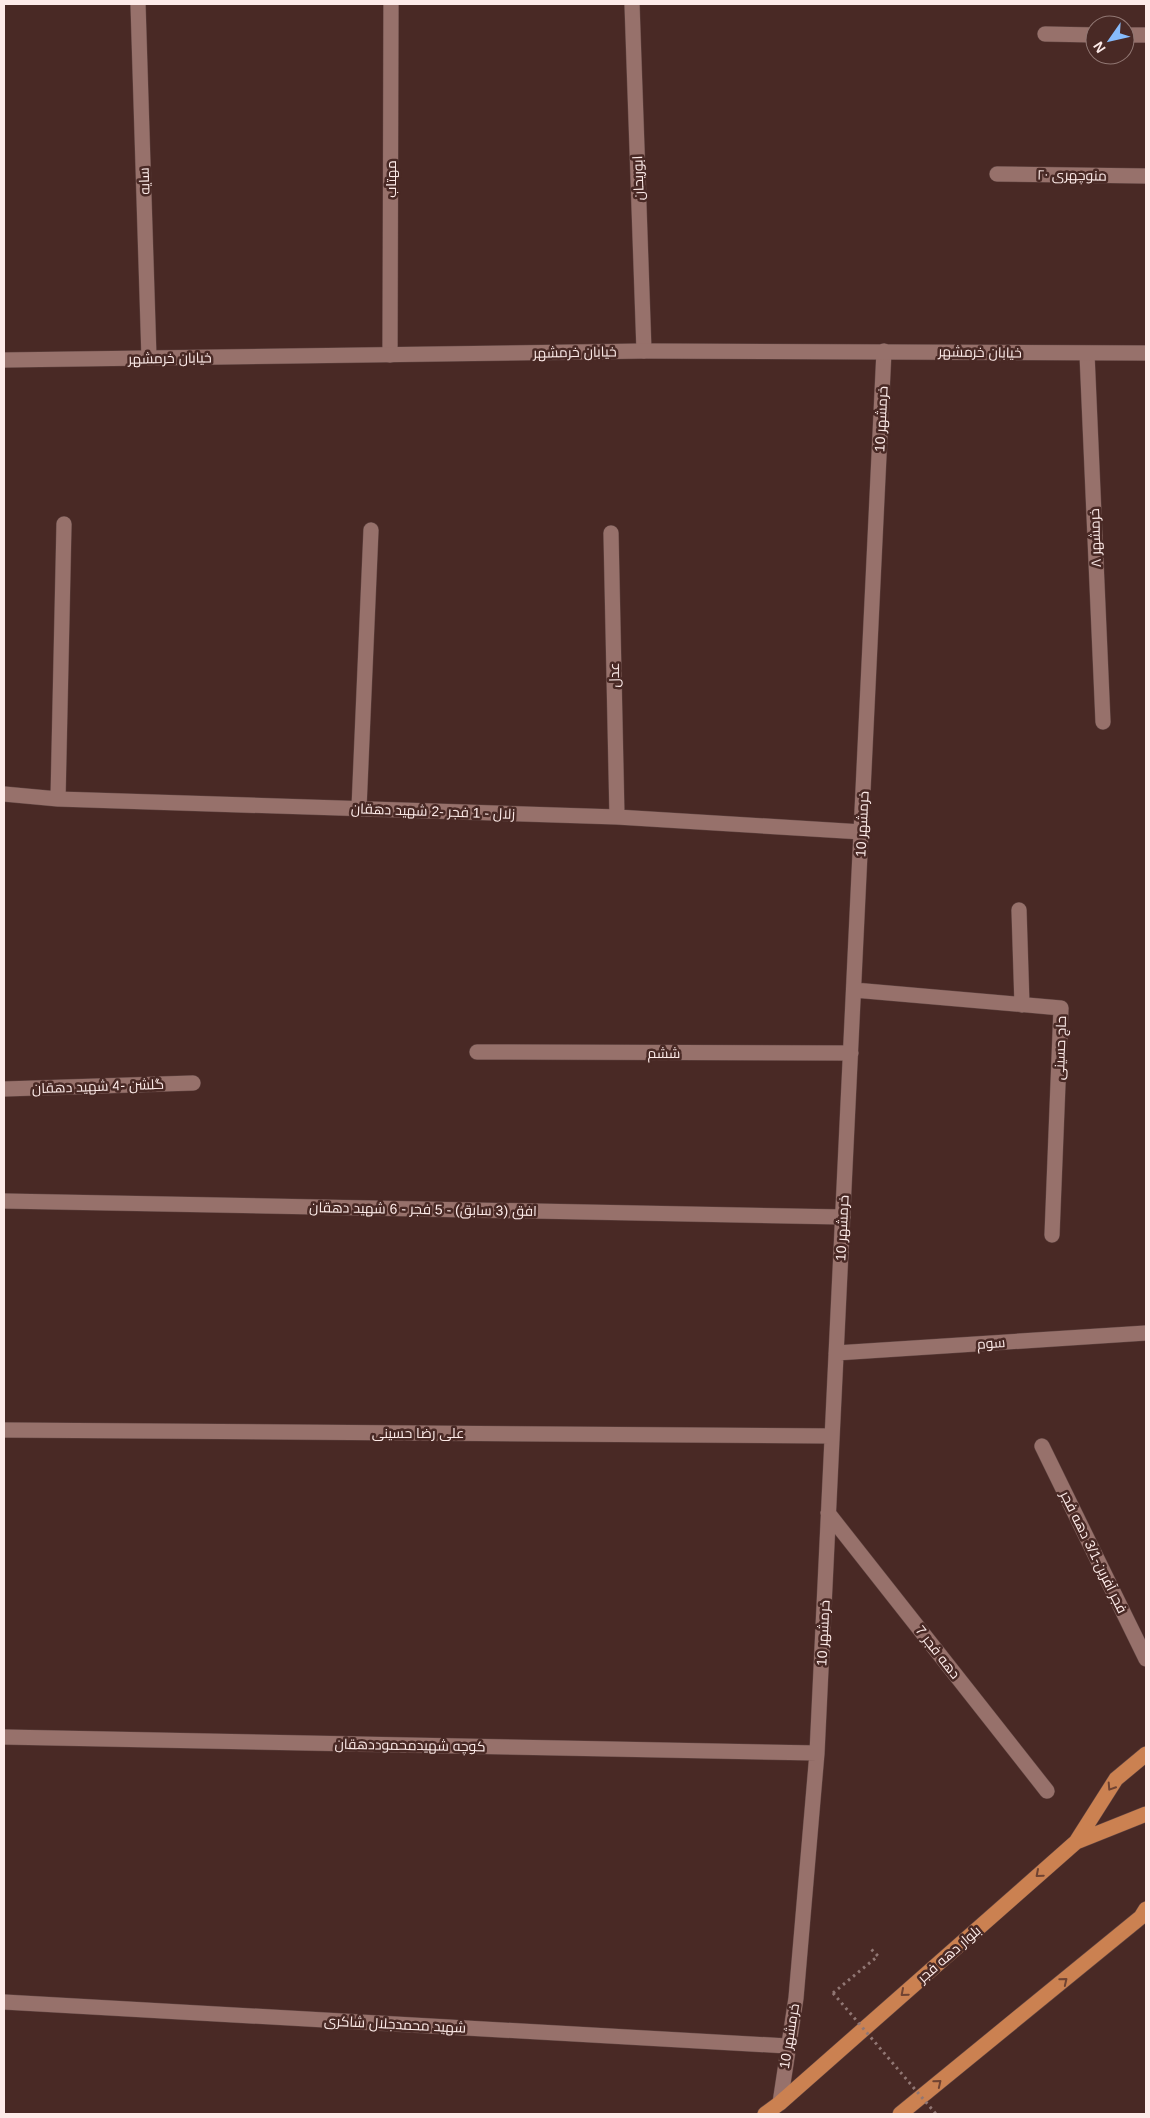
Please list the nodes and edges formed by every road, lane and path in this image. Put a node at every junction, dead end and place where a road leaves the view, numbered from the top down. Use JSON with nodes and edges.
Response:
{"nodes":[{"id":1,"x":138,"y":4,"type":"edge"},
{"id":2,"x":391,"y":4,"type":"edge"},
{"id":3,"x":632,"y":4,"type":"edge"},
{"id":4,"x":1045,"y":34,"type":"dead end"},
{"id":5,"x":1085,"y":35,"type":"edge"},
{"id":6,"x":997,"y":174,"type":"dead end"},
{"id":7,"x":1146,"y":176,"type":"edge"},
{"id":8,"x":884,"y":351,"type":"junction"},
{"id":9,"x":644,"y":352,"type":"junction"},
{"id":10,"x":1146,"y":353,"type":"edge"},
{"id":11,"x":1087,"y":354,"type":"junction"},
{"id":12,"x":390,"y":355,"type":"junction"},
{"id":13,"x":149,"y":358,"type":"junction"},
{"id":14,"x":4,"y":360,"type":"edge"},
{"id":15,"x":64,"y":524,"type":"dead end"},
{"id":16,"x":371,"y":530,"type":"dead end"},
{"id":17,"x":611,"y":534,"type":"dead end"},
{"id":18,"x":1103,"y":722,"type":"dead end"},
{"id":19,"x":4,"y":794,"type":"edge"},
{"id":20,"x":58,"y":799,"type":"junction"},
{"id":21,"x":360,"y":808,"type":"junction"},
{"id":22,"x":617,"y":817,"type":"junction"},
{"id":23,"x":862,"y":832,"type":"junction"},
{"id":24,"x":1020,"y":910,"type":"dead end"},
{"id":25,"x":854,"y":990,"type":"junction"},
{"id":26,"x":1022,"y":1005,"type":"junction"},
{"id":27,"x":477,"y":1052,"type":"dead end"},
{"id":28,"x":851,"y":1053,"type":"junction"},
{"id":29,"x":193,"y":1083,"type":"dead end"},
{"id":30,"x":4,"y":1089,"type":"edge"},
{"id":31,"x":4,"y":1201,"type":"edge"},
{"id":32,"x":843,"y":1217,"type":"junction"},
{"id":33,"x":1052,"y":1235,"type":"dead end"},
{"id":34,"x":1146,"y":1333,"type":"edge"},
{"id":35,"x":836,"y":1353,"type":"junction"},
{"id":36,"x":4,"y":1430,"type":"edge"},
{"id":37,"x":832,"y":1436,"type":"junction"},
{"id":38,"x":1042,"y":1446,"type":"dead end"},
{"id":39,"x":828,"y":1513,"type":"junction"},
{"id":40,"x":1146,"y":1659,"type":"edge"},
{"id":41,"x":4,"y":1737,"type":"edge"},
{"id":42,"x":816,"y":1753,"type":"junction"},
{"id":43,"x":1146,"y":1754,"type":"edge"},
{"id":44,"x":1047,"y":1791,"type":"dead end"},
{"id":45,"x":1146,"y":1814,"type":"edge"},
{"id":46,"x":1076,"y":1842,"type":"junction"},
{"id":47,"x":1145,"y":1914,"type":"edge"},
{"id":48,"x":869,"y":1947,"type":"dead end"},
{"id":49,"x":4,"y":2002,"type":"edge"},
{"id":50,"x":787,"y":2046,"type":"junction"},
{"id":51,"x":780,"y":2103,"type":"junction"},
{"id":52,"x":765,"y":2114,"type":"edge"},
{"id":53,"x":900,"y":2114,"type":"edge"},
{"id":54,"x":936,"y":2114,"type":"edge"}],
"edges":[{"from":1,"to":13,"type":"street","name":"سایه"},
{"from":2,"to":12,"type":"street","name":"مهتاب"},
{"from":3,"to":9,"type":"street","name":"ابوریحان"},
{"from":4,"to":5,"type":"street"},
{"from":6,"to":7,"type":"street","name":"منوچهری ۲۰"},
{"from":8,"to":9,"type":"street","name":"خیابان خرمشهر"},
{"from":8,"to":11,"type":"street","name":"خیابان خرمشهر"},
{"from":8,"to":23,"type":"street","name":"خرمشهر 10"},
{"from":9,"to":12,"type":"street","name":"خیابان خرمشهر"},
{"from":10,"to":11,"type":"street","name":"خیابان خرمشهر"},
{"from":11,"to":18,"type":"street","name":"خرمشهر ۸"},
{"from":12,"to":13,"type":"street","name":"خیابان خرمشهر"},
{"from":13,"to":14,"type":"street","name":"خیابان خرمشهر"},
{"from":15,"to":20,"type":"street"},
{"from":16,"to":21,"type":"street"},
{"from":17,"to":22,"type":"street","name":"عدل"},
{"from":19,"to":20,"type":"street","name":"زلال - 1 فجر -2 شهید دهقان"},
{"from":20,"to":21,"type":"street","name":"زلال - 1 فجر -2 شهید دهقان"},
{"from":21,"to":22,"type":"street","name":"زلال - 1 فجر -2 شهید دهقان"},
{"from":22,"to":23,"type":"street","name":"زلال - 1 فجر -2 شهید دهقان"},
{"from":23,"to":25,"type":"street","name":"خرمشهر 10"},
{"from":24,"to":26,"type":"street"},
{"from":25,"to":26,"type":"street","name":"حاج حسینی"},
{"from":25,"to":28,"type":"street","name":"خرمشهر 10"},
{"from":26,"to":33,"type":"street","name":"حاج حسینی"},
{"from":27,"to":28,"type":"street","name":"ششم"},
{"from":28,"to":32,"type":"street","name":"خرمشهر 10"},
{"from":29,"to":30,"type":"street","name":"گلشن -4 شهید دهقان"},
{"from":31,"to":32,"type":"street","name":"افق (3 سابق) - 5 فجر - 6 شهید دهقان"},
{"from":32,"to":35,"type":"street","name":"خرمشهر 10"},
{"from":34,"to":35,"type":"street","name":"سوم"},
{"from":35,"to":37,"type":"street","name":"خرمشهر 10"},
{"from":36,"to":37,"type":"street","name":"علی رضا حسینی"},
{"from":37,"to":39,"type":"street","name":"خرمشهر 10"},
{"from":38,"to":40,"type":"street","name":"فجر آفرین-3/1 دهه فجر"},
{"from":39,"to":42,"type":"street","name":"خرمشهر 10"},
{"from":39,"to":44,"type":"street","name":"دهه فجر 7"},
{"from":41,"to":42,"type":"street","name":"کوچه شهیدمحموددهقان"},
{"from":42,"to":50,"type":"street","name":"خرمشهر 10"},
{"from":43,"to":46,"type":"main road","one_way":true},
{"from":45,"to":46,"type":"main road","name":"بلوار دهه فجر"},
{"from":46,"to":51,"type":"main road","name":"بلوار دهه فجر","one_way":true},
{"from":53,"to":47,"type":"main road","one_way":true},
{"from":48,"to":54,"type":"path","bridge":true},
{"from":49,"to":50,"type":"street","name":"شهید محمدجلال شاکری"},
{"from":50,"to":51,"type":"street","name":"خرمشهر 10"},
{"from":51,"to":52,"type":"main road","name":"بلوار دهه فجر"}]}
